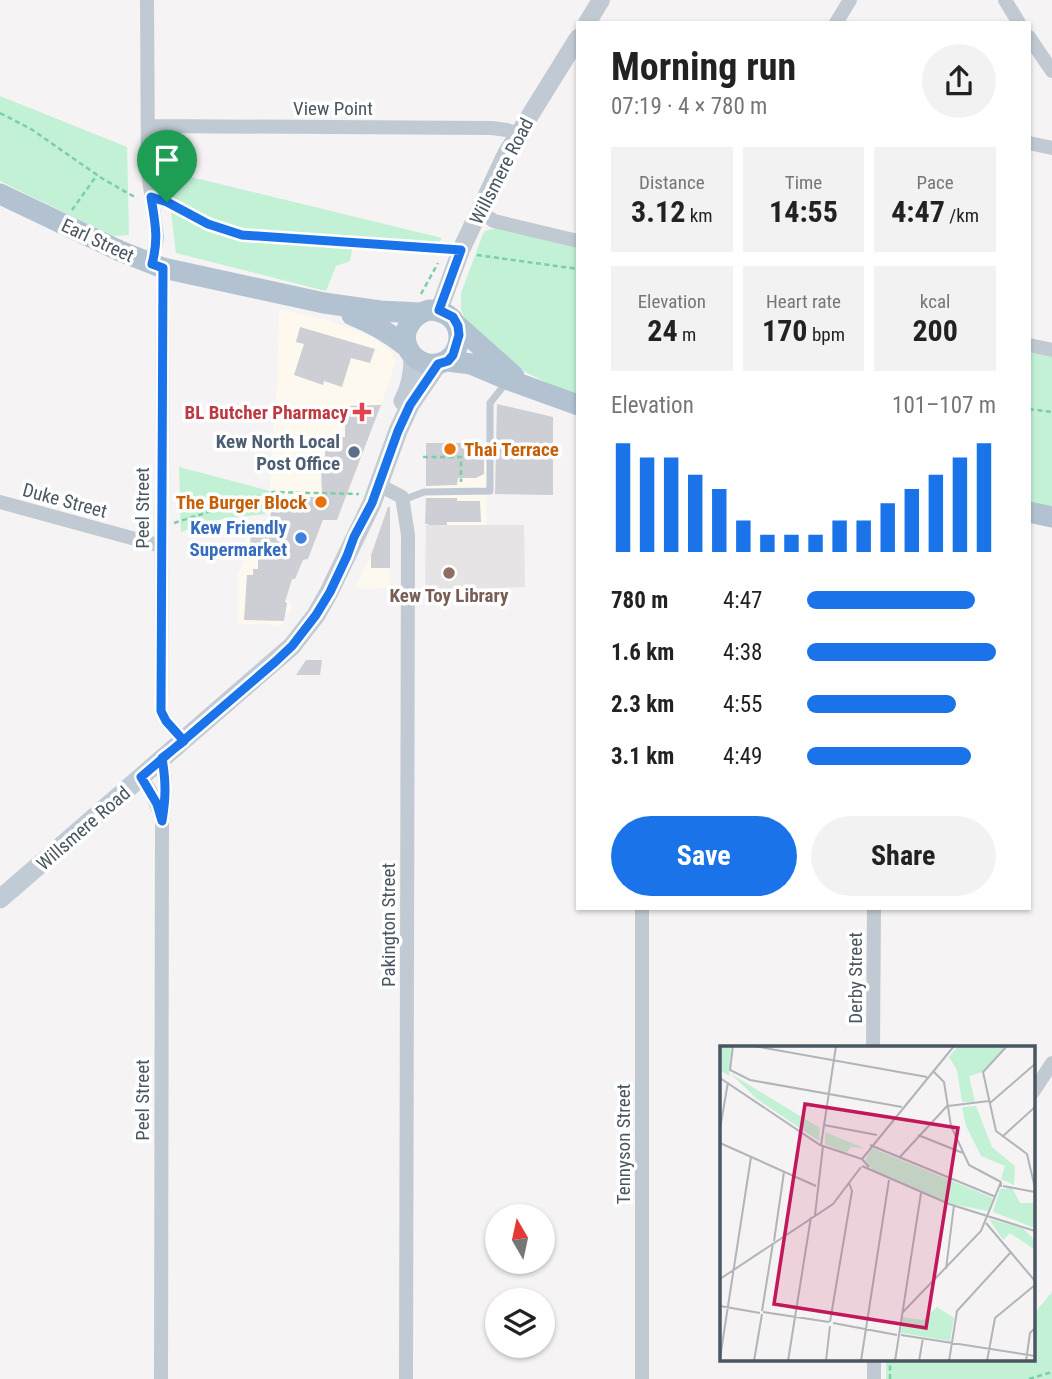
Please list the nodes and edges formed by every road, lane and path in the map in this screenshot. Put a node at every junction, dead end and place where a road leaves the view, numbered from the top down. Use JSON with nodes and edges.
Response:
{"nodes":[{"id":1,"x":147,"y":0,"type":"edge"},
{"id":2,"x":601,"y":0,"type":"edge"},
{"id":3,"x":850,"y":0,"type":"edge"},
{"id":4,"x":1005,"y":0,"type":"edge"},
{"id":5,"x":588,"y":21,"type":"edge"},
{"id":6,"x":837,"y":21,"type":"edge"},
{"id":7,"x":1018,"y":21,"type":"edge"},
{"id":8,"x":1031,"y":40,"type":"edge"},
{"id":9,"x":576,"y":41,"type":"edge"},
{"id":10,"x":1052,"y":71,"type":"edge"},
{"id":11,"x":0,"y":113,"type":"edge"},
{"id":12,"x":148,"y":126,"type":"junction"},
{"id":13,"x":518,"y":134,"type":"junction"},
{"id":14,"x":1031,"y":143,"type":"edge"},
{"id":15,"x":1052,"y":148,"type":"edge"},
{"id":16,"x":97,"y":175,"type":"junction"},
{"id":17,"x":0,"y":194,"type":"edge"},
{"id":18,"x":151,"y":197,"type":"junction"},
{"id":19,"x":65,"y":207,"type":"dead end"},
{"id":20,"x":480,"y":212,"type":"junction"},
{"id":21,"x":576,"y":241,"type":"edge"},
{"id":22,"x":461,"y":250,"type":"junction"},
{"id":23,"x":157,"y":266,"type":"junction"},
{"id":24,"x":576,"y":270,"type":"edge"},
{"id":25,"x":324,"y":303,"type":"junction"},
{"id":26,"x":429,"y":311,"type":"junction"},
{"id":27,"x":458,"y":326,"type":"junction"},
{"id":28,"x":1031,"y":345,"type":"edge"},
{"id":29,"x":1052,"y":350,"type":"edge"},
{"id":30,"x":410,"y":352,"type":"junction"},
{"id":31,"x":443,"y":363,"type":"junction"},
{"id":32,"x":515,"y":380,"type":"junction"},
{"id":33,"x":576,"y":404,"type":"edge"},
{"id":34,"x":1031,"y":409,"type":"edge"},
{"id":35,"x":1052,"y":412,"type":"edge"},
{"id":36,"x":423,"y":457,"type":"dead end"},
{"id":37,"x":372,"y":490,"type":"junction"},
{"id":38,"x":461,"y":491,"type":"junction"},
{"id":39,"x":403,"y":500,"type":"junction"},
{"id":40,"x":0,"y":502,"type":"edge"},
{"id":41,"x":1031,"y":512,"type":"edge"},
{"id":42,"x":1052,"y":517,"type":"edge"},
{"id":43,"x":161,"y":526,"type":"junction"},
{"id":44,"x":161,"y":546,"type":"junction"},
{"id":45,"x":184,"y":741,"type":"junction"},
{"id":46,"x":162,"y":758,"type":"junction"},
{"id":47,"x":141,"y":777,"type":"junction"},
{"id":48,"x":162,"y":821,"type":"junction"},
{"id":49,"x":0,"y":900,"type":"edge"},
{"id":50,"x":642,"y":910,"type":"edge"},
{"id":51,"x":874,"y":910,"type":"edge"},
{"id":52,"x":873,"y":1046,"type":"edge"},
{"id":53,"x":1052,"y":1063,"type":"edge"},
{"id":54,"x":1034,"y":1090,"type":"edge"},
{"id":55,"x":1052,"y":1372,"type":"edge"},
{"id":56,"x":161,"y":1379,"type":"edge"},
{"id":57,"x":407,"y":1379,"type":"edge"},
{"id":58,"x":642,"y":1379,"type":"edge"},
{"id":59,"x":1030,"y":1379,"type":"edge"}],
"edges":[{"from":1,"to":12,"type":"street","name":"Peel Street"},
{"from":2,"to":5,"type":"street"},
{"from":3,"to":6,"type":"street"},
{"from":4,"to":7,"type":"street"},
{"from":8,"to":10,"type":"street"},
{"from":9,"to":13,"type":"street","name":"Willsmere Road"},
{"from":11,"to":16,"type":"path"},
{"from":12,"to":13,"type":"street","name":"View Point"},
{"from":12,"to":18,"type":"street","name":"Peel Street"},
{"from":13,"to":20,"type":"street","name":"Willsmere Road"},
{"from":14,"to":15,"type":"street"},
{"from":16,"to":18,"type":"path"},
{"from":16,"to":19,"type":"path"},
{"from":17,"to":23,"type":"main road","name":"Earl Street"},
{"from":18,"to":22,"type":"path"},
{"from":18,"to":23,"type":"street","name":"Peel Street"},
{"from":20,"to":21,"type":"street"},
{"from":20,"to":22,"type":"street","name":"Willsmere Road"},
{"from":22,"to":24,"type":"path"},
{"from":22,"to":26,"type":"street","name":"Willsmere Road"},
{"from":23,"to":25,"type":"main road","name":"Earl Street"},
{"from":23,"to":43,"type":"street","name":"Peel Street"},
{"from":25,"to":26,"type":"main road","name":"Earl Street"},
{"from":25,"to":30,"type":"main road","name":"Earl Street"},
{"from":26,"to":27,"type":"main road"},
{"from":26,"to":30,"type":"main road"},
{"from":27,"to":31,"type":"main road"},
{"from":27,"to":32,"type":"main road"},
{"from":28,"to":29,"type":"street"},
{"from":30,"to":31,"type":"main road"},
{"from":30,"to":37,"type":"main road","name":"Willsmere Road"},
{"from":31,"to":32,"type":"main road"},
{"from":31,"to":37,"type":"main road","name":"Willsmere Road"},
{"from":32,"to":33,"type":"main road"},
{"from":32,"to":38,"type":"lane"},
{"from":34,"to":35,"type":"path"},
{"from":36,"to":38,"type":"path"},
{"from":37,"to":39,"type":"street"},
{"from":37,"to":43,"type":"path"},
{"from":37,"to":45,"type":"main road","name":"Willsmere Road"},
{"from":38,"to":39,"type":"lane"},
{"from":39,"to":57,"type":"street","name":"Pakington Street"},
{"from":40,"to":44,"type":"street","name":"Duke Street"},
{"from":41,"to":42,"type":"main road"},
{"from":43,"to":44,"type":"street","name":"Peel Street"},
{"from":44,"to":45,"type":"street","name":"Peel Street"},
{"from":45,"to":46,"type":"main road","name":"Willsmere Road"},
{"from":46,"to":47,"type":"main road","name":"Willsmere Road"},
{"from":46,"to":48,"type":"street","name":"Peel Street"},
{"from":47,"to":48,"type":"street","name":"Peel Street"},
{"from":47,"to":49,"type":"main road","name":"Willsmere Road"},
{"from":48,"to":56,"type":"street","name":"Peel Street"},
{"from":50,"to":58,"type":"street","name":"Tennyson Street"},
{"from":51,"to":52,"type":"street","name":"Derby Street"},
{"from":53,"to":54,"type":"street"},
{"from":55,"to":59,"type":"path"}]}
